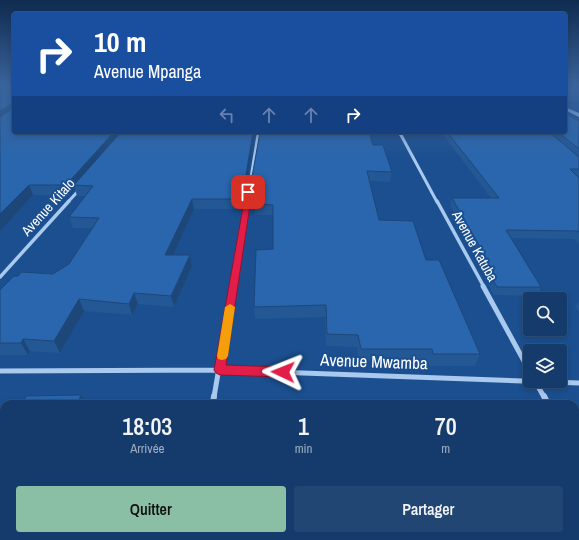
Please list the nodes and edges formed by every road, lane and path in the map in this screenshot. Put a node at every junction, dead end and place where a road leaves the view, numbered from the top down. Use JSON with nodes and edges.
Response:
{"nodes":[{"id":1,"x":259,"y":134,"type":"edge"},
{"id":2,"x":400,"y":134,"type":"edge"},
{"id":3,"x":85,"y":182,"type":"edge"},
{"id":4,"x":0,"y":277,"type":"edge"},
{"id":5,"x":523,"y":359,"type":"edge"},
{"id":6,"x":220,"y":370,"type":"junction"},
{"id":7,"x":0,"y":371,"type":"edge"},
{"id":8,"x":523,"y":381,"type":"edge"},
{"id":9,"x":567,"y":382,"type":"edge"},
{"id":10,"x":579,"y":383,"type":"edge"},
{"id":11,"x":539,"y":388,"type":"edge"},
{"id":12,"x":215,"y":400,"type":"edge"},
{"id":13,"x":546,"y":400,"type":"edge"}],
"edges":[{"from":1,"to":6,"type":"street"},
{"from":2,"to":5,"type":"street","name":"Avenue Katuba"},
{"from":3,"to":4,"type":"street","name":"Avenue Kitalo"},
{"from":6,"to":7,"type":"street","name":"Avenue Mwamba"},
{"from":6,"to":8,"type":"street","name":"Avenue Mwamba"},
{"from":6,"to":12,"type":"street"},
{"from":9,"to":10,"type":"street","name":"Avenue Mwamba"},
{"from":11,"to":13,"type":"street"}]}
